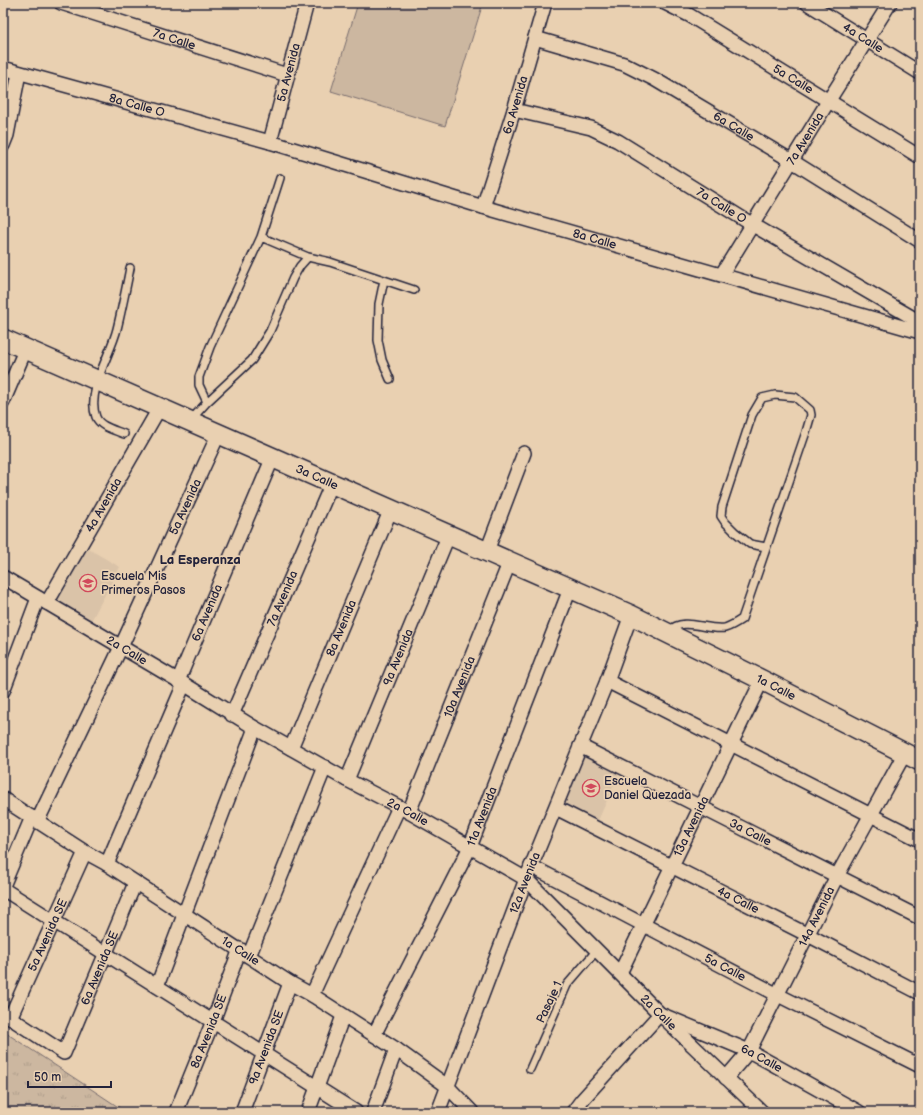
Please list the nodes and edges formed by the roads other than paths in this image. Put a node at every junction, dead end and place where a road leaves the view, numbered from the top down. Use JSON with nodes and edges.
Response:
{"nodes":[{"id":1,"x":61,"y":3,"type":"edge"},
{"id":2,"x":306,"y":3,"type":"edge"},
{"id":3,"x":545,"y":3,"type":"edge"},
{"id":4,"x":665,"y":3,"type":"edge"},
{"id":5,"x":807,"y":3,"type":"edge"},
{"id":6,"x":890,"y":3,"type":"edge"},
{"id":7,"x":535,"y":38,"type":"junction"},
{"id":8,"x":867,"y":39,"type":"junction"},
{"id":9,"x":3,"y":68,"type":"edge"},
{"id":10,"x":19,"y":73,"type":"junction"},
{"id":11,"x":920,"y":73,"type":"edge"},
{"id":12,"x":287,"y":75,"type":"junction"},
{"id":13,"x":829,"y":100,"type":"junction"},
{"id":14,"x":514,"y":110,"type":"junction"},
{"id":15,"x":270,"y":142,"type":"junction"},
{"id":16,"x":3,"y":144,"type":"edge"},
{"id":17,"x":920,"y":157,"type":"edge"},
{"id":18,"x":792,"y":161,"type":"junction"},
{"id":19,"x":280,"y":178,"type":"dead end"},
{"id":20,"x":483,"y":207,"type":"junction"},
{"id":21,"x":753,"y":225,"type":"junction"},
{"id":22,"x":261,"y":237,"type":"junction"},
{"id":23,"x":920,"y":241,"type":"edge"},
{"id":24,"x":308,"y":257,"type":"junction"},
{"id":25,"x":130,"y":268,"type":"dead end"},
{"id":26,"x":722,"y":274,"type":"junction"},
{"id":27,"x":384,"y":280,"type":"junction"},
{"id":28,"x":414,"y":290,"type":"dead end"},
{"id":29,"x":920,"y":322,"type":"edge"},
{"id":30,"x":920,"y":332,"type":"edge"},
{"id":31,"x":3,"y":338,"type":"edge"},
{"id":32,"x":26,"y":348,"type":"junction"},
{"id":33,"x":98,"y":379,"type":"junction"},
{"id":34,"x":390,"y":379,"type":"dead end"},
{"id":35,"x":3,"y":402,"type":"edge"},
{"id":36,"x":207,"y":402,"type":"junction"},
{"id":37,"x":160,"y":407,"type":"junction"},
{"id":38,"x":190,"y":421,"type":"junction"},
{"id":39,"x":219,"y":433,"type":"junction"},
{"id":40,"x":124,"y":434,"type":"dead end"},
{"id":41,"x":524,"y":453,"type":"dead end"},
{"id":42,"x":273,"y":457,"type":"junction"},
{"id":43,"x":332,"y":483,"type":"junction"},
{"id":44,"x":391,"y":509,"type":"junction"},
{"id":45,"x":449,"y":534,"type":"junction"},
{"id":46,"x":766,"y":547,"type":"junction"},
{"id":47,"x":487,"y":551,"type":"junction"},
{"id":48,"x":510,"y":561,"type":"junction"},
{"id":49,"x":3,"y":577,"type":"edge"},
{"id":50,"x":570,"y":589,"type":"junction"},
{"id":51,"x":43,"y":601,"type":"junction"},
{"id":52,"x":632,"y":615,"type":"junction"},
{"id":53,"x":667,"y":633,"type":"junction"},
{"id":54,"x":121,"y":647,"type":"junction"},
{"id":55,"x":762,"y":680,"type":"junction"},
{"id":56,"x":607,"y":681,"type":"junction"},
{"id":57,"x":181,"y":682,"type":"junction"},
{"id":58,"x":3,"y":691,"type":"edge"},
{"id":59,"x":232,"y":715,"type":"junction"},
{"id":60,"x":255,"y":728,"type":"junction"},
{"id":61,"x":731,"y":744,"type":"junction"},
{"id":62,"x":580,"y":746,"type":"junction"},
{"id":63,"x":291,"y":748,"type":"junction"},
{"id":64,"x":913,"y":757,"type":"edge"},
{"id":65,"x":325,"y":767,"type":"junction"},
{"id":66,"x":347,"y":780,"type":"junction"},
{"id":67,"x":3,"y":799,"type":"edge"},
{"id":68,"x":701,"y":806,"type":"junction"},
{"id":69,"x":556,"y":808,"type":"junction"},
{"id":70,"x":404,"y":810,"type":"junction"},
{"id":71,"x":871,"y":815,"type":"junction"},
{"id":72,"x":35,"y":819,"type":"junction"},
{"id":73,"x":920,"y":840,"type":"edge"},
{"id":74,"x":470,"y":848,"type":"junction"},
{"id":75,"x":85,"y":852,"type":"junction"},
{"id":76,"x":108,"y":864,"type":"junction"},
{"id":77,"x":531,"y":866,"type":"junction"},
{"id":78,"x":671,"y":866,"type":"junction"},
{"id":79,"x":837,"y":876,"type":"junction"},
{"id":80,"x":526,"y":880,"type":"junction"},
{"id":81,"x":135,"y":883,"type":"junction"},
{"id":82,"x":3,"y":887,"type":"edge"},
{"id":83,"x":184,"y":915,"type":"junction"},
{"id":84,"x":920,"y":918,"type":"edge"},
{"id":85,"x":54,"y":921,"type":"junction"},
{"id":86,"x":643,"y":925,"type":"junction"},
{"id":87,"x":808,"y":935,"type":"junction"},
{"id":88,"x":597,"y":950,"type":"junction"},
{"id":89,"x":244,"y":953,"type":"junction"},
{"id":90,"x":106,"y":954,"type":"junction"},
{"id":91,"x":620,"y":972,"type":"junction"},
{"id":92,"x":290,"y":983,"type":"junction"},
{"id":93,"x":157,"y":986,"type":"junction"},
{"id":94,"x":920,"y":993,"type":"edge"},
{"id":95,"x":312,"y":995,"type":"junction"},
{"id":96,"x":778,"y":995,"type":"junction"},
{"id":97,"x":660,"y":1014,"type":"junction"},
{"id":98,"x":7,"y":1016,"type":"edge"},
{"id":99,"x":343,"y":1016,"type":"junction"},
{"id":100,"x":213,"y":1021,"type":"junction"},
{"id":101,"x":374,"y":1035,"type":"junction"},
{"id":102,"x":396,"y":1049,"type":"junction"},
{"id":103,"x":749,"y":1051,"type":"junction"},
{"id":104,"x":264,"y":1053,"type":"junction"},
{"id":105,"x":918,"y":1061,"type":"edge"},
{"id":106,"x":530,"y":1069,"type":"dead end"},
{"id":107,"x":726,"y":1078,"type":"junction"},
{"id":108,"x":447,"y":1086,"type":"junction"},
{"id":109,"x":316,"y":1088,"type":"junction"},
{"id":110,"x":176,"y":1112,"type":"edge"},
{"id":111,"x":242,"y":1112,"type":"edge"},
{"id":112,"x":308,"y":1112,"type":"edge"},
{"id":113,"x":356,"y":1112,"type":"edge"},
{"id":114,"x":373,"y":1112,"type":"edge"},
{"id":115,"x":438,"y":1112,"type":"edge"},
{"id":116,"x":472,"y":1112,"type":"edge"},
{"id":117,"x":573,"y":1112,"type":"edge"},
{"id":118,"x":762,"y":1112,"type":"edge"},
{"id":119,"x":859,"y":1112,"type":"edge"}],
"edges":[{"from":1,"to":12,"type":"street","name":"7a Calle"},
{"from":2,"to":12,"type":"street","name":"5a Avenida"},
{"from":3,"to":7,"type":"street","name":"6a Avenida"},
{"from":4,"to":13,"type":"street","name":"5a Calle"},
{"from":5,"to":8,"type":"street","name":"4a Calle"},
{"from":6,"to":8,"type":"street","name":"7a Avenida"},
{"from":7,"to":14,"type":"street","name":"6a Avenida"},
{"from":7,"to":18,"type":"street","name":"6a Calle"},
{"from":8,"to":11,"type":"street","name":"4a Calle"},
{"from":8,"to":13,"type":"street","name":"7a Avenida"},
{"from":9,"to":10,"type":"street","name":"8a Calle O"},
{"from":10,"to":15,"type":"street","name":"8a Calle O"},
{"from":10,"to":16,"type":"street"},
{"from":12,"to":15,"type":"street","name":"5a Avenida"},
{"from":13,"to":17,"type":"street","name":"5a Calle"},
{"from":13,"to":18,"type":"street","name":"7a Avenida"},
{"from":14,"to":20,"type":"street","name":"6a Avenida"},
{"from":14,"to":21,"type":"street","name":"7a Calle O"},
{"from":15,"to":20,"type":"street","name":"8a Calle"},
{"from":18,"to":21,"type":"street","name":"7a Avenida"},
{"from":18,"to":23,"type":"street","name":"6a Calle"},
{"from":19,"to":22,"type":"lane"},
{"from":20,"to":26,"type":"street","name":"8a Calle"},
{"from":21,"to":26,"type":"street","name":"7a Avenida"},
{"from":21,"to":29,"type":"street","name":"7a Calle O"},
{"from":22,"to":24,"type":"lane"},
{"from":22,"to":36,"type":"lane"},
{"from":24,"to":27,"type":"lane"},
{"from":24,"to":36,"type":"lane"},
{"from":25,"to":33,"type":"lane"},
{"from":26,"to":30,"type":"street","name":"8a Calle"},
{"from":27,"to":28,"type":"lane"},
{"from":27,"to":34,"type":"lane"},
{"from":31,"to":32,"type":"street","name":"3a Calle"},
{"from":32,"to":33,"type":"street","name":"3a Calle"},
{"from":32,"to":35,"type":"street"},
{"from":33,"to":37,"type":"street","name":"3a Calle"},
{"from":33,"to":40,"type":"lane"},
{"from":36,"to":38,"type":"lane"},
{"from":37,"to":38,"type":"street","name":"3a Calle"},
{"from":37,"to":51,"type":"street","name":"4a Avenida"},
{"from":38,"to":39,"type":"street","name":"3a Calle"},
{"from":39,"to":42,"type":"street","name":"3a Calle"},
{"from":39,"to":54,"type":"street","name":"5a Avenida"},
{"from":41,"to":47,"type":"street"},
{"from":42,"to":43,"type":"street","name":"3a Calle"},
{"from":42,"to":57,"type":"street","name":"6a Avenida"},
{"from":43,"to":44,"type":"street","name":"3a Calle"},
{"from":43,"to":59,"type":"street","name":"7a Avenida"},
{"from":44,"to":45,"type":"street","name":"3a Calle"},
{"from":44,"to":63,"type":"street","name":"8a Avenida"},
{"from":45,"to":47,"type":"street","name":"3a Calle"},
{"from":45,"to":66,"type":"street","name":"9a Avenida"},
{"from":46,"to":46,"type":"lane"},
{"from":46,"to":53,"type":"lane"},
{"from":47,"to":48,"type":"street","name":"3a Calle"},
{"from":48,"to":50,"type":"street","name":"3a Calle"},
{"from":48,"to":70,"type":"street","name":"10a Avenida"},
{"from":49,"to":51,"type":"street","name":"2a Calle"},
{"from":50,"to":52,"type":"street","name":"3a Calle"},
{"from":50,"to":74,"type":"street","name":"11a Avenida"},
{"from":51,"to":54,"type":"street","name":"2a Calle"},
{"from":51,"to":58,"type":"street"},
{"from":52,"to":53,"type":"street","name":"1a Calle"},
{"from":52,"to":56,"type":"street","name":"12a Avenida"},
{"from":53,"to":55,"type":"street","name":"1a Calle"},
{"from":54,"to":57,"type":"street","name":"2a Calle"},
{"from":54,"to":72,"type":"street"},
{"from":55,"to":61,"type":"street","name":"13a Avenida"},
{"from":55,"to":64,"type":"street","name":"1a Calle"},
{"from":56,"to":61,"type":"street"},
{"from":56,"to":62,"type":"street","name":"12a Avenida"},
{"from":57,"to":59,"type":"street","name":"2a Calle"},
{"from":57,"to":76,"type":"street"},
{"from":59,"to":60,"type":"street","name":"2a Calle"},
{"from":60,"to":63,"type":"street","name":"2a Calle"},
{"from":60,"to":83,"type":"street"},
{"from":61,"to":68,"type":"street","name":"13a Avenida"},
{"from":61,"to":71,"type":"street"},
{"from":62,"to":68,"type":"street","name":"3a Calle"},
{"from":62,"to":69,"type":"street","name":"12a Avenida"},
{"from":63,"to":65,"type":"street","name":"2a Calle"},
{"from":64,"to":71,"type":"street","name":"14a Avenida"},
{"from":65,"to":66,"type":"street","name":"2a Calle"},
{"from":65,"to":89,"type":"street"},
{"from":66,"to":70,"type":"street","name":"2a Calle"},
{"from":67,"to":72,"type":"street","name":"1a Calle"},
{"from":68,"to":78,"type":"street","name":"13a Avenida"},
{"from":68,"to":79,"type":"street","name":"3a Calle"},
{"from":69,"to":77,"type":"street","name":"12a Avenida"},
{"from":69,"to":78,"type":"street","name":"4a Calle"},
{"from":70,"to":74,"type":"street","name":"2a Calle"},
{"from":70,"to":95,"type":"street","name":"10a Avenida"},
{"from":71,"to":73,"type":"street"},
{"from":71,"to":79,"type":"street","name":"14a Avenida"},
{"from":72,"to":75,"type":"street","name":"1a Calle"},
{"from":72,"to":82,"type":"street"},
{"from":74,"to":80,"type":"street","name":"2a Calle"},
{"from":74,"to":101,"type":"street","name":"11a Avenida"},
{"from":75,"to":76,"type":"street","name":"1a Calle"},
{"from":75,"to":85,"type":"street","name":"5a Avenida SE"},
{"from":76,"to":81,"type":"street","name":"1a Calle"},
{"from":77,"to":80,"type":"street","name":"12a Avenida"},
{"from":77,"to":86,"type":"street","name":"5a Calle"},
{"from":78,"to":86,"type":"street","name":"13a Avenida"},
{"from":78,"to":87,"type":"street","name":"4a Calle"},
{"from":79,"to":84,"type":"street","name":"3a Calle"},
{"from":79,"to":87,"type":"street","name":"14a Avenida"},
{"from":80,"to":88,"type":"street","name":"2a Calle"},
{"from":80,"to":108,"type":"street","name":"12a Avenida"},
{"from":81,"to":83,"type":"street","name":"1a Calle"},
{"from":81,"to":90,"type":"street","name":"6a Avenida SE"},
{"from":82,"to":85,"type":"street"},
{"from":83,"to":89,"type":"street","name":"1a Calle"},
{"from":83,"to":93,"type":"street"},
{"from":85,"to":90,"type":"street"},
{"from":85,"to":98,"type":"street","name":"5a Avenida SE"},
{"from":86,"to":91,"type":"street","name":"13a Avenida"},
{"from":86,"to":96,"type":"street","name":"5a Calle"},
{"from":87,"to":94,"type":"street","name":"4a Calle"},
{"from":87,"to":96,"type":"street","name":"14a Avenida"},
{"from":88,"to":91,"type":"street","name":"2a Calle"},
{"from":88,"to":106,"type":"lane","name":"Pasaje 1"},
{"from":89,"to":92,"type":"street","name":"1a Calle"},
{"from":89,"to":100,"type":"street","name":"8a Avenida SE"},
{"from":90,"to":93,"type":"street"},
{"from":90,"to":98,"type":"street","name":"6a Avenida SE"},
{"from":91,"to":97,"type":"street","name":"2a Calle"},
{"from":92,"to":95,"type":"street","name":"1a Calle"},
{"from":92,"to":104,"type":"street","name":"9a Avenida SE"},
{"from":93,"to":100,"type":"street"},
{"from":95,"to":99,"type":"street","name":"1a Calle"},
{"from":96,"to":103,"type":"street","name":"14a Avenida"},
{"from":96,"to":105,"type":"street","name":"5a Calle"},
{"from":97,"to":103,"type":"street","name":"6a Calle"},
{"from":97,"to":107,"type":"street","name":"2a Calle"},
{"from":97,"to":117,"type":"street"},
{"from":99,"to":101,"type":"street","name":"1a Calle"},
{"from":99,"to":109,"type":"street"},
{"from":100,"to":104,"type":"street"},
{"from":100,"to":110,"type":"street","name":"8a Avenida SE"},
{"from":101,"to":102,"type":"street","name":"1a Calle"},
{"from":102,"to":108,"type":"street","name":"1a Calle"},
{"from":102,"to":114,"type":"street"},
{"from":103,"to":107,"type":"street","name":"14a Avenida"},
{"from":103,"to":119,"type":"street","name":"6a Calle"},
{"from":104,"to":109,"type":"street"},
{"from":104,"to":111,"type":"street","name":"9a Avenida SE"},
{"from":107,"to":118,"type":"street","name":"2a Calle"},
{"from":108,"to":115,"type":"street","name":"12a Avenida"},
{"from":108,"to":116,"type":"street","name":"1a Calle"},
{"from":109,"to":112,"type":"street"},
{"from":109,"to":113,"type":"street"}]}
